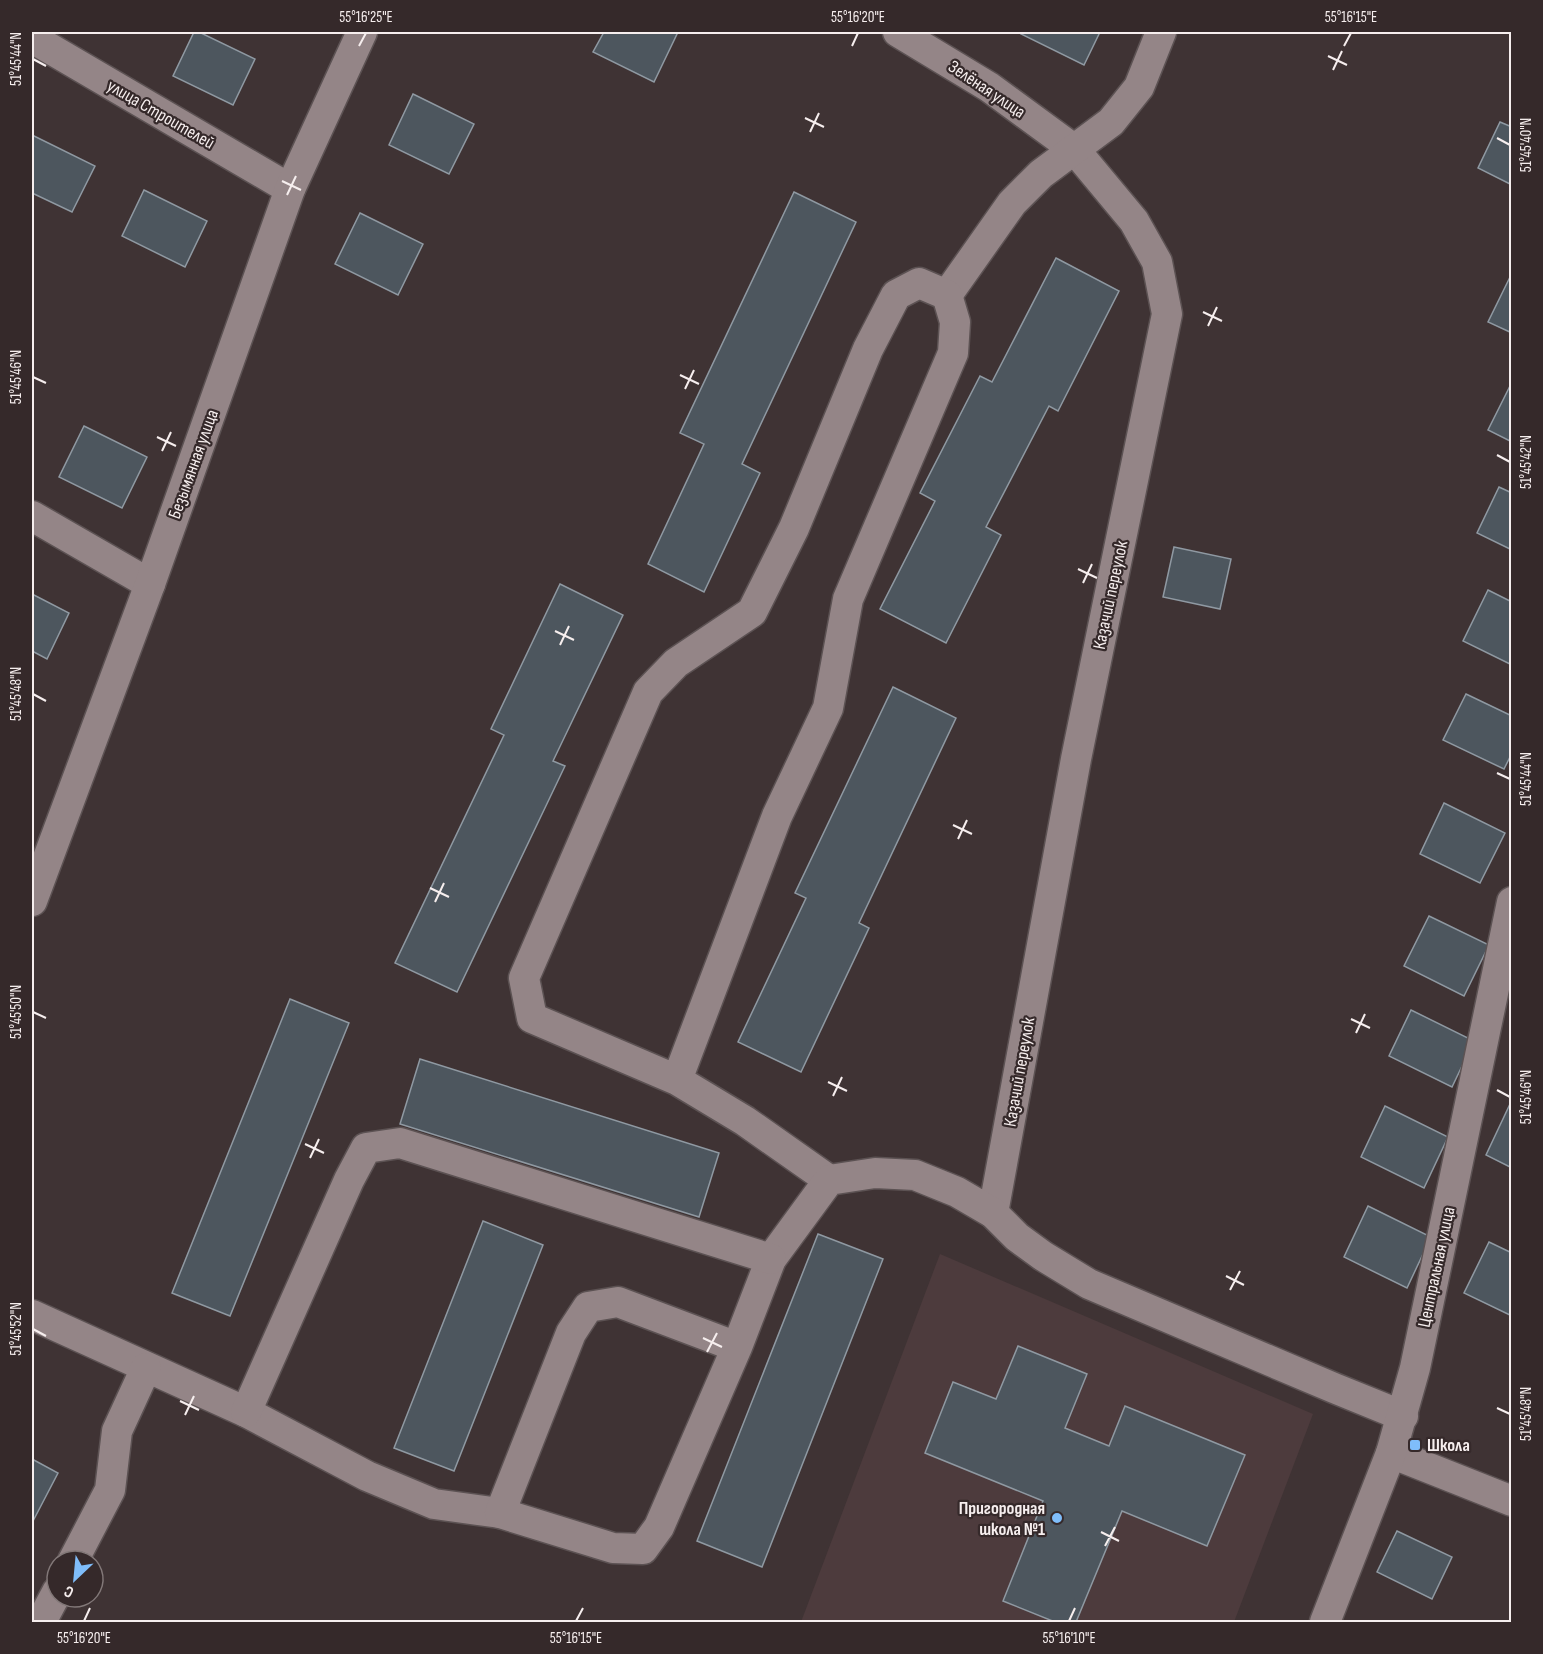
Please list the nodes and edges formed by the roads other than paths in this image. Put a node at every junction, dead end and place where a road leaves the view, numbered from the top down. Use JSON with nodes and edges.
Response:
{"nodes":[{"id":1,"x":362,"y":32,"type":"edge"},
{"id":2,"x":898,"y":32,"type":"edge"},
{"id":3,"x":1161,"y":32,"type":"edge"},
{"id":4,"x":32,"y":38,"type":"edge"},
{"id":5,"x":1075,"y":150,"type":"junction"},
{"id":6,"x":290,"y":189,"type":"junction"},
{"id":7,"x":947,"y":295,"type":"junction"},
{"id":8,"x":32,"y":516,"type":"edge"},
{"id":9,"x":150,"y":584,"type":"junction"},
{"id":10,"x":32,"y":901,"type":"edge"},
{"id":11,"x":1512,"y":902,"type":"edge"},
{"id":12,"x":678,"y":1080,"type":"junction"},
{"id":13,"x":829,"y":1180,"type":"junction"},
{"id":14,"x":993,"y":1213,"type":"junction"},
{"id":15,"x":771,"y":1259,"type":"junction"},
{"id":16,"x":32,"y":1315,"type":"edge"},
{"id":17,"x":737,"y":1347,"type":"junction"},
{"id":18,"x":146,"y":1368,"type":"junction"},
{"id":19,"x":246,"y":1412,"type":"junction"},
{"id":20,"x":1403,"y":1416,"type":"junction"},
{"id":21,"x":1391,"y":1453,"type":"junction"},
{"id":22,"x":1512,"y":1501,"type":"edge"},
{"id":23,"x":500,"y":1512,"type":"junction"},
{"id":24,"x":79,"y":1549,"type":"edge"},
{"id":25,"x":48,"y":1609,"type":"edge"},
{"id":26,"x":41,"y":1623,"type":"edge"},
{"id":27,"x":1325,"y":1623,"type":"edge"}],
"edges":[{"from":1,"to":6,"type":"street","name":"Безымянная улица"},
{"from":2,"to":5,"type":"street","name":"Зелёная улица"},
{"from":3,"to":5,"type":"street"},
{"from":4,"to":6,"type":"street","name":"улица Строителей"},
{"from":5,"to":7,"type":"street"},
{"from":5,"to":14,"type":"street","name":"Казачий переулок"},
{"from":6,"to":9,"type":"street","name":"Безымянная улица"},
{"from":7,"to":12,"type":"street"},
{"from":7,"to":12,"type":"street"},
{"from":8,"to":9,"type":"street"},
{"from":9,"to":10,"type":"street","name":"Безымянная улица"},
{"from":11,"to":20,"type":"street","name":"Центральная улица"},
{"from":12,"to":13,"type":"street"},
{"from":13,"to":14,"type":"street"},
{"from":13,"to":15,"type":"street"},
{"from":14,"to":20,"type":"street"},
{"from":15,"to":17,"type":"street"},
{"from":15,"to":19,"type":"street"},
{"from":16,"to":18,"type":"street"},
{"from":17,"to":23,"type":"street"},
{"from":17,"to":23,"type":"street"},
{"from":18,"to":19,"type":"street"},
{"from":18,"to":24,"type":"street"},
{"from":19,"to":23,"type":"street"},
{"from":20,"to":21,"type":"street","name":"Центральная улица"},
{"from":21,"to":22,"type":"street"},
{"from":21,"to":27,"type":"street","name":"Центральная улица"},
{"from":25,"to":26,"type":"street"}]}
